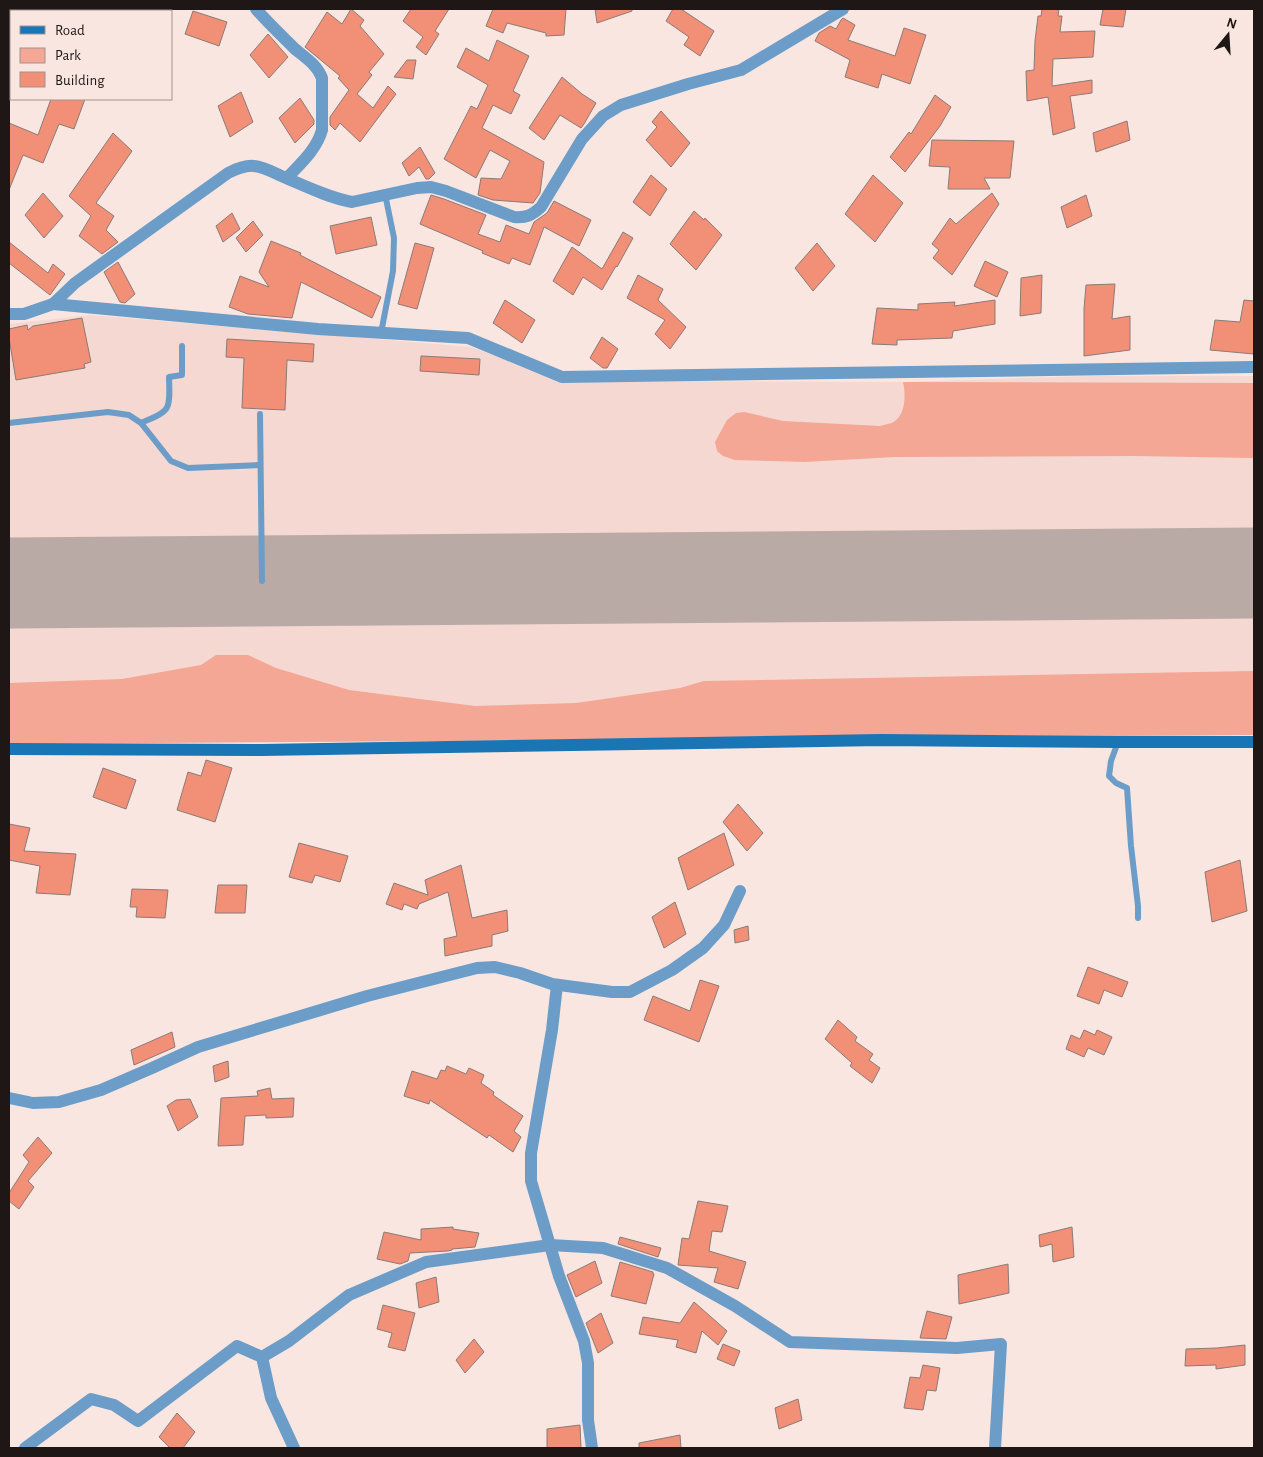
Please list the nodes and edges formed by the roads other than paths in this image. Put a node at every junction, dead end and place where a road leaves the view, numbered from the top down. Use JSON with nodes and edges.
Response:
{"nodes":[{"id":1,"x":256,"y":9,"type":"edge"},
{"id":2,"x":843,"y":9,"type":"edge"},
{"id":3,"x":287,"y":178,"type":"junction"},
{"id":4,"x":384,"y":194,"type":"junction"},
{"id":5,"x":53,"y":304,"type":"junction"},
{"id":6,"x":9,"y":314,"type":"edge"},
{"id":7,"x":381,"y":333,"type":"junction"},
{"id":8,"x":182,"y":346,"type":"dead end"},
{"id":9,"x":1254,"y":367,"type":"edge"},
{"id":10,"x":260,"y":414,"type":"dead end"},
{"id":11,"x":9,"y":423,"type":"edge"},
{"id":12,"x":141,"y":423,"type":"junction"},
{"id":13,"x":260,"y":465,"type":"junction"},
{"id":14,"x":262,"y":581,"type":"dead end"},
{"id":15,"x":1118,"y":742,"type":"junction"},
{"id":16,"x":1254,"y":742,"type":"edge"},
{"id":17,"x":9,"y":749,"type":"edge"},
{"id":18,"x":740,"y":891,"type":"dead end"},
{"id":19,"x":1138,"y":918,"type":"dead end"},
{"id":20,"x":557,"y":985,"type":"junction"},
{"id":21,"x":9,"y":1098,"type":"edge"},
{"id":22,"x":550,"y":1245,"type":"junction"},
{"id":23,"x":262,"y":1357,"type":"junction"},
{"id":24,"x":25,"y":1448,"type":"edge"},
{"id":25,"x":294,"y":1448,"type":"edge"},
{"id":26,"x":592,"y":1448,"type":"edge"},
{"id":27,"x":995,"y":1448,"type":"edge"}],
"edges":[{"from":1,"to":3,"type":"street"},
{"from":2,"to":4,"type":"street"},
{"from":3,"to":4,"type":"street"},
{"from":3,"to":5,"type":"street"},
{"from":4,"to":7,"type":"lane"},
{"from":5,"to":6,"type":"street"},
{"from":5,"to":7,"type":"street"},
{"from":7,"to":9,"type":"street"},
{"from":8,"to":12,"type":"lane"},
{"from":10,"to":13,"type":"lane"},
{"from":11,"to":12,"type":"lane"},
{"from":12,"to":13,"type":"lane"},
{"from":13,"to":14,"type":"lane"},
{"from":15,"to":16,"type":"street"},
{"from":15,"to":17,"type":"street"},
{"from":15,"to":19,"type":"lane"},
{"from":18,"to":20,"type":"street"},
{"from":20,"to":21,"type":"street"},
{"from":20,"to":22,"type":"street"},
{"from":22,"to":23,"type":"street"},
{"from":22,"to":26,"type":"street"},
{"from":22,"to":27,"type":"street"},
{"from":23,"to":24,"type":"street"},
{"from":23,"to":25,"type":"street"}]}
